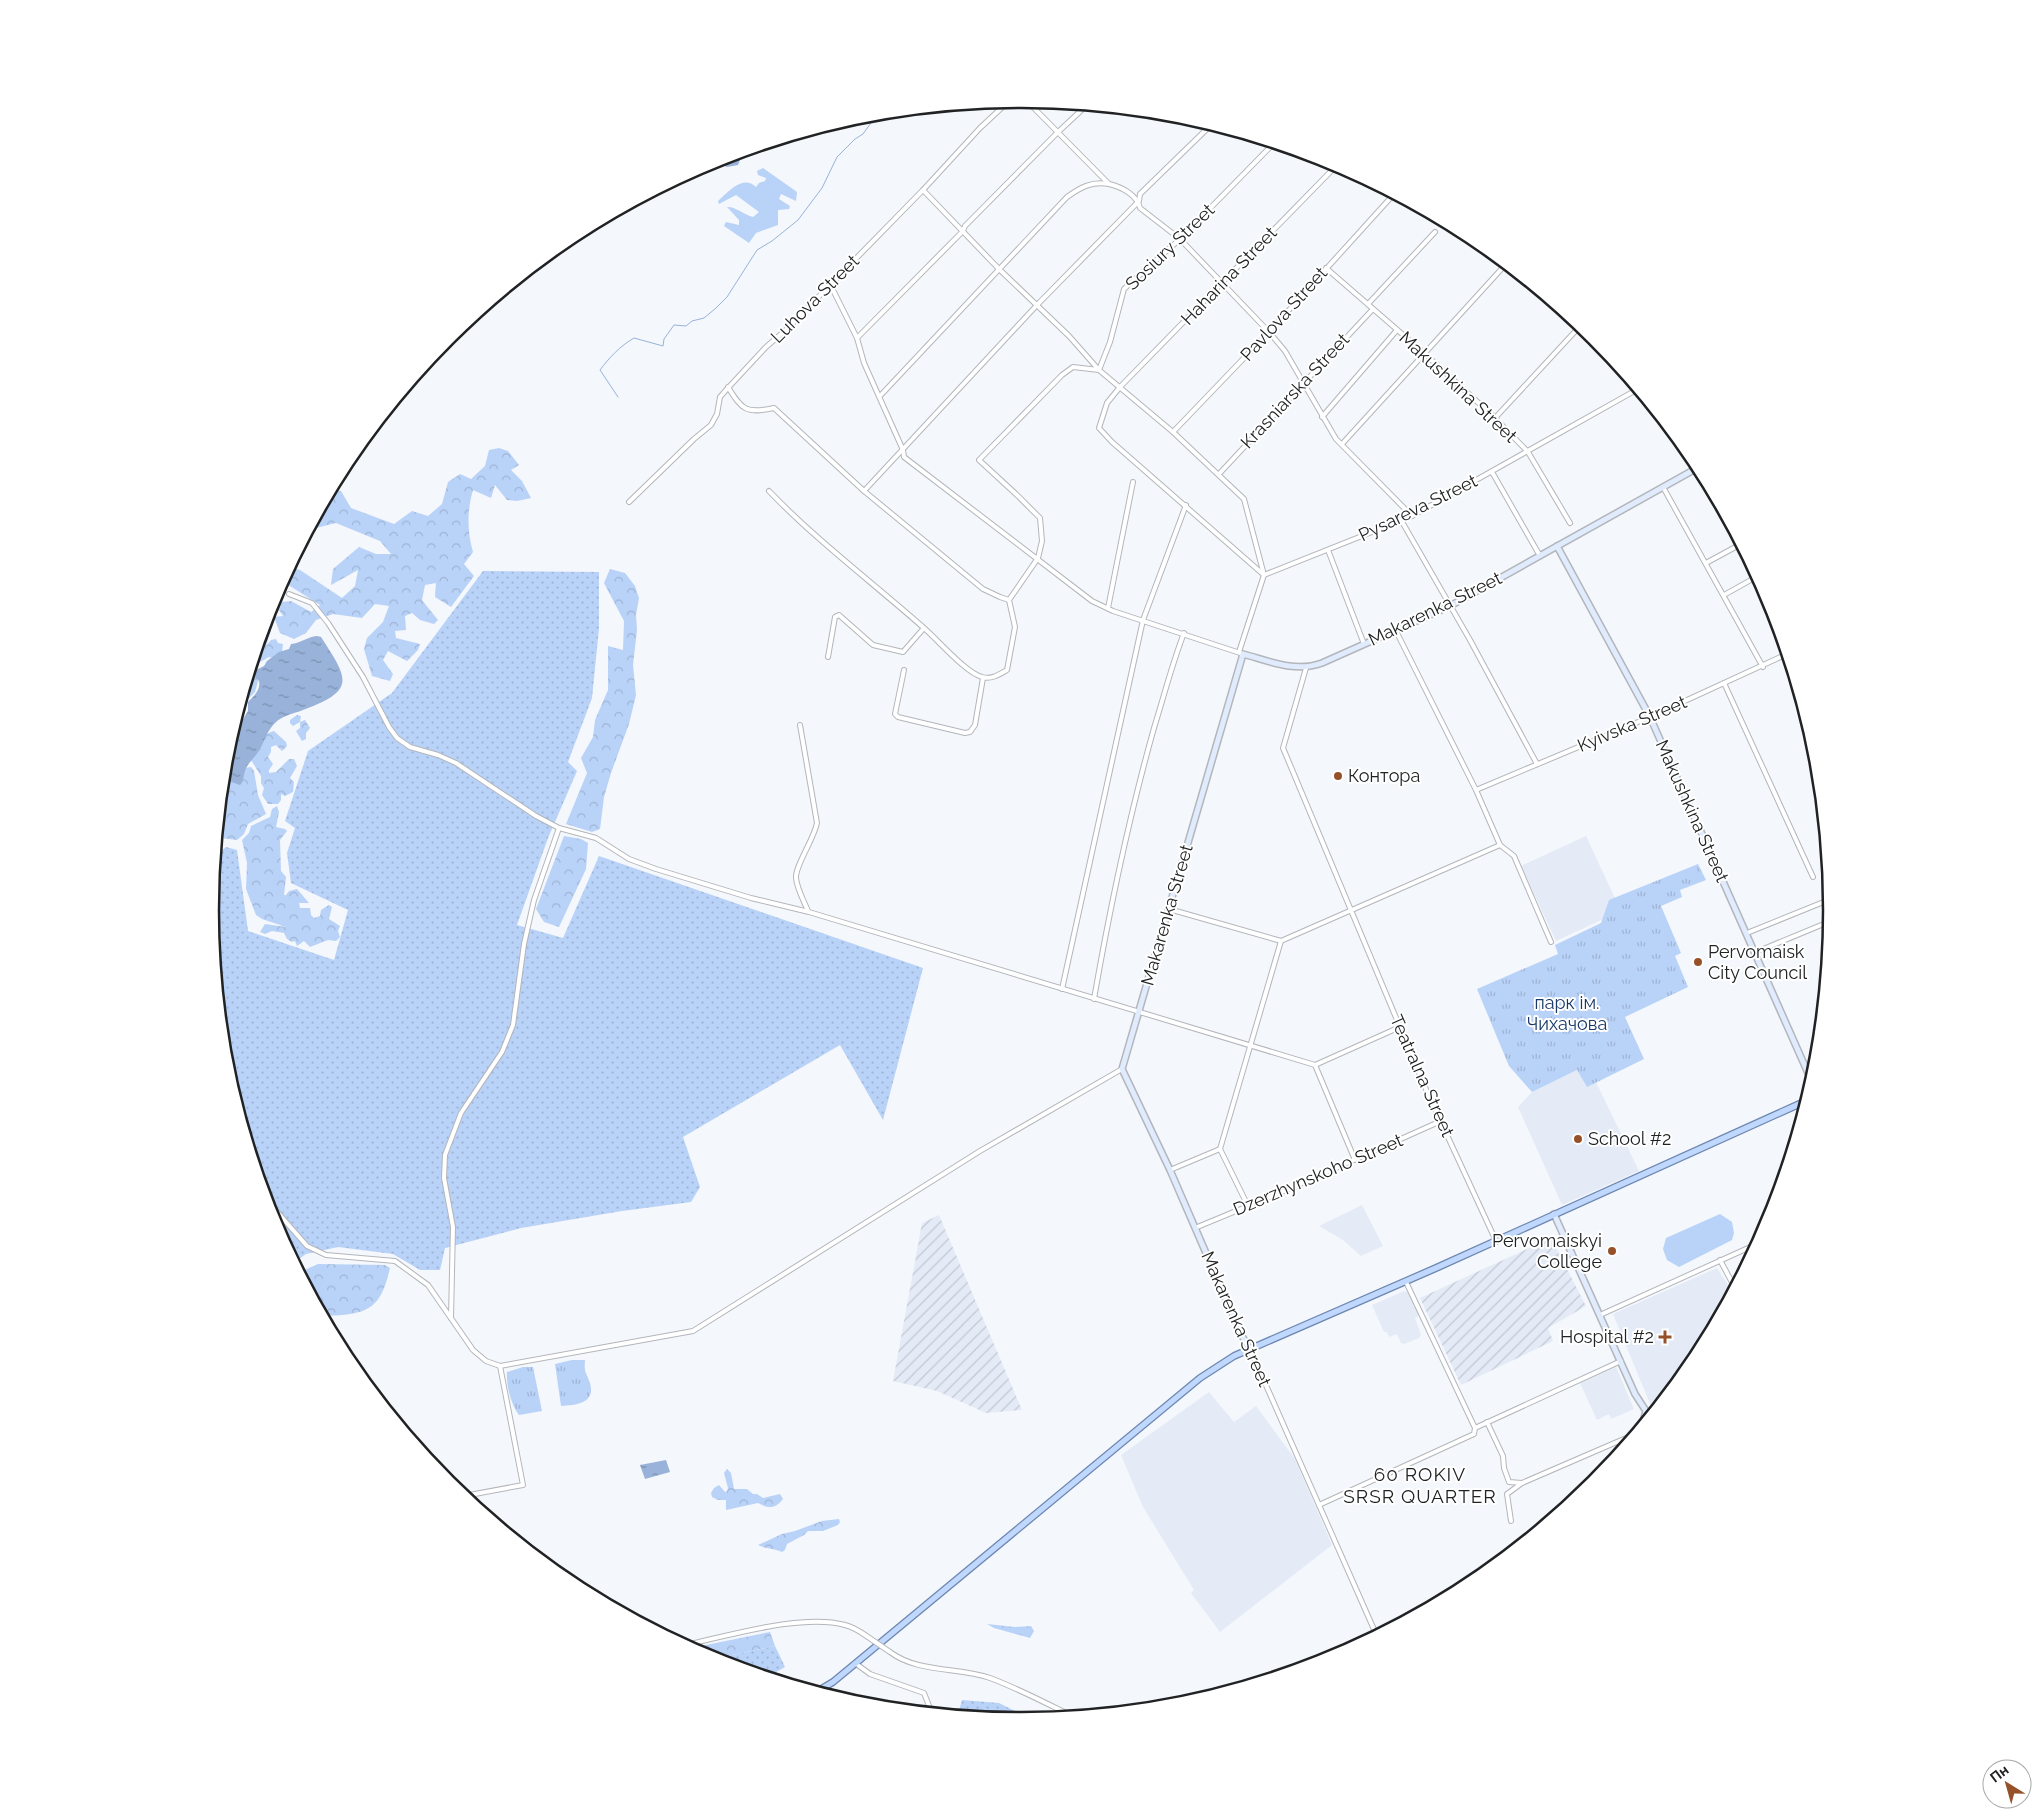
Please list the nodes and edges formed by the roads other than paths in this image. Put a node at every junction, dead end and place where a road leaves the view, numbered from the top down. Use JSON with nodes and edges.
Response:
{"nodes":[{"id":1,"x":1001,"y":108,"type":"edge"},
{"id":2,"x":1034,"y":108,"type":"edge"},
{"id":3,"x":1082,"y":110,"type":"edge"},
{"id":4,"x":1206,"y":130,"type":"edge"},
{"id":5,"x":1057,"y":133,"type":"junction"},
{"id":6,"x":1270,"y":147,"type":"edge"},
{"id":7,"x":1332,"y":171,"type":"edge"},
{"id":8,"x":1109,"y":184,"type":"junction"},
{"id":9,"x":923,"y":190,"type":"junction"},
{"id":10,"x":1390,"y":198,"type":"edge"},
{"id":11,"x":1139,"y":201,"type":"junction"},
{"id":12,"x":963,"y":231,"type":"junction"},
{"id":13,"x":1434,"y":232,"type":"dead end"},
{"id":14,"x":1180,"y":239,"type":"junction"},
{"id":15,"x":1326,"y":268,"type":"junction"},
{"id":16,"x":1502,"y":268,"type":"edge"},
{"id":17,"x":1000,"y":269,"type":"junction"},
{"id":18,"x":1223,"y":282,"type":"junction"},
{"id":19,"x":830,"y":284,"type":"junction"},
{"id":20,"x":1368,"y":304,"type":"junction"},
{"id":21,"x":1036,"y":305,"type":"junction"},
{"id":22,"x":1372,"y":309,"type":"junction"},
{"id":23,"x":1397,"y":330,"type":"junction"},
{"id":24,"x":1576,"y":331,"type":"edge"},
{"id":25,"x":1269,"y":332,"type":"junction"},
{"id":26,"x":857,"y":338,"type":"junction"},
{"id":27,"x":1424,"y":353,"type":"junction"},
{"id":28,"x":1099,"y":370,"type":"junction"},
{"id":29,"x":1304,"y":381,"type":"junction"},
{"id":30,"x":728,"y":387,"type":"junction"},
{"id":31,"x":1120,"y":387,"type":"junction"},
{"id":32,"x":1633,"y":392,"type":"edge"},
{"id":33,"x":880,"y":396,"type":"junction"},
{"id":34,"x":1322,"y":417,"type":"junction"},
{"id":35,"x":1495,"y":418,"type":"junction"},
{"id":36,"x":1173,"y":432,"type":"junction"},
{"id":37,"x":1342,"y":444,"type":"junction"},
{"id":38,"x":903,"y":450,"type":"junction"},
{"id":39,"x":1528,"y":452,"type":"junction"},
{"id":40,"x":1692,"y":471,"type":"edge"},
{"id":41,"x":1492,"y":472,"type":"junction"},
{"id":42,"x":1219,"y":474,"type":"junction"},
{"id":43,"x":1133,"y":482,"type":"dead end"},
{"id":44,"x":1663,"y":487,"type":"junction"},
{"id":45,"x":768,"y":491,"type":"dead end"},
{"id":46,"x":864,"y":491,"type":"junction"},
{"id":47,"x":629,"y":502,"type":"dead end"},
{"id":48,"x":1186,"y":505,"type":"junction"},
{"id":49,"x":1412,"y":516,"type":"junction"},
{"id":50,"x":1401,"y":520,"type":"junction"},
{"id":51,"x":1570,"y":523,"type":"dead end"},
{"id":52,"x":1558,"y":546,"type":"junction"},
{"id":53,"x":1736,"y":547,"type":"edge"},
{"id":54,"x":1328,"y":550,"type":"junction"},
{"id":55,"x":1540,"y":556,"type":"junction"},
{"id":56,"x":1038,"y":558,"type":"junction"},
{"id":57,"x":1706,"y":563,"type":"junction"},
{"id":58,"x":1264,"y":575,"type":"junction"},
{"id":59,"x":1751,"y":580,"type":"edge"},
{"id":60,"x":289,"y":594,"type":"dead end"},
{"id":61,"x":1724,"y":595,"type":"junction"},
{"id":62,"x":1009,"y":600,"type":"junction"},
{"id":63,"x":1450,"y":606,"type":"junction"},
{"id":64,"x":1108,"y":608,"type":"junction"},
{"id":65,"x":1143,"y":620,"type":"junction"},
{"id":66,"x":924,"y":628,"type":"junction"},
{"id":67,"x":1396,"y":631,"type":"junction"},
{"id":68,"x":1184,"y":633,"type":"junction"},
{"id":69,"x":1364,"y":644,"type":"junction"},
{"id":70,"x":1241,"y":653,"type":"junction"},
{"id":71,"x":1781,"y":657,"type":"edge"},
{"id":72,"x":828,"y":658,"type":"dead end"},
{"id":73,"x":1762,"y":666,"type":"junction"},
{"id":74,"x":1306,"y":668,"type":"junction"},
{"id":75,"x":904,"y":670,"type":"dead end"},
{"id":76,"x":982,"y":678,"type":"junction"},
{"id":77,"x":1724,"y":683,"type":"junction"},
{"id":78,"x":1650,"y":717,"type":"junction"},
{"id":79,"x":800,"y":725,"type":"dead end"},
{"id":80,"x":1537,"y":764,"type":"junction"},
{"id":81,"x":1476,"y":790,"type":"junction"},
{"id":82,"x":560,"y":828,"type":"junction"},
{"id":83,"x":1500,"y":845,"type":"junction"},
{"id":84,"x":1813,"y":877,"type":"dead end"},
{"id":85,"x":1823,"y":902,"type":"edge"},
{"id":86,"x":1168,"y":909,"type":"junction"},
{"id":87,"x":1351,"y":909,"type":"junction"},
{"id":88,"x":808,"y":912,"type":"junction"},
{"id":89,"x":1822,"y":925,"type":"edge"},
{"id":90,"x":1747,"y":933,"type":"junction"},
{"id":91,"x":1281,"y":942,"type":"junction"},
{"id":92,"x":1551,"y":942,"type":"dead end"},
{"id":93,"x":1756,"y":952,"type":"junction"},
{"id":94,"x":1062,"y":989,"type":"junction"},
{"id":95,"x":1094,"y":999,"type":"junction"},
{"id":96,"x":1139,"y":1012,"type":"junction"},
{"id":97,"x":1400,"y":1027,"type":"junction"},
{"id":98,"x":1251,"y":1044,"type":"junction"},
{"id":99,"x":1315,"y":1065,"type":"junction"},
{"id":100,"x":1122,"y":1069,"type":"junction"},
{"id":101,"x":1807,"y":1070,"type":"edge"},
{"id":102,"x":1799,"y":1104,"type":"edge"},
{"id":103,"x":1441,"y":1121,"type":"junction"},
{"id":104,"x":1220,"y":1149,"type":"junction"},
{"id":105,"x":1355,"y":1160,"type":"junction"},
{"id":106,"x":1170,"y":1170,"type":"junction"},
{"id":107,"x":1248,"y":1206,"type":"junction"},
{"id":108,"x":1554,"y":1214,"type":"junction"},
{"id":109,"x":279,"y":1215,"type":"edge"},
{"id":110,"x":1195,"y":1228,"type":"junction"},
{"id":111,"x":1496,"y":1241,"type":"junction"},
{"id":112,"x":1747,"y":1248,"type":"edge"},
{"id":113,"x":1720,"y":1260,"type":"junction"},
{"id":114,"x":1731,"y":1281,"type":"edge"},
{"id":115,"x":1406,"y":1282,"type":"junction"},
{"id":116,"x":1600,"y":1315,"type":"junction"},
{"id":117,"x":451,"y":1318,"type":"junction"},
{"id":118,"x":1250,"y":1349,"type":"junction"},
{"id":119,"x":1621,"y":1361,"type":"junction"},
{"id":120,"x":500,"y":1366,"type":"junction"},
{"id":121,"x":1646,"y":1412,"type":"edge"},
{"id":122,"x":1488,"y":1422,"type":"junction"},
{"id":123,"x":1474,"y":1428,"type":"junction"},
{"id":124,"x":1622,"y":1440,"type":"edge"},
{"id":125,"x":1522,"y":1484,"type":"junction"},
{"id":126,"x":473,"y":1494,"type":"edge"},
{"id":127,"x":1319,"y":1505,"type":"junction"},
{"id":128,"x":1511,"y":1521,"type":"dead end"},
{"id":129,"x":1374,"y":1630,"type":"edge"},
{"id":130,"x":697,"y":1642,"type":"edge"},
{"id":131,"x":855,"y":1663,"type":"junction"},
{"id":132,"x":824,"y":1687,"type":"edge"},
{"id":133,"x":929,"y":1706,"type":"edge"},
{"id":134,"x":1061,"y":1710,"type":"edge"}],
"edges":[{"from":1,"to":9,"type":"street","name":"Luhova Street"},
{"from":2,"to":5,"type":"street"},
{"from":3,"to":5,"type":"street"},
{"from":4,"to":11,"type":"street"},
{"from":5,"to":8,"type":"street"},
{"from":5,"to":12,"type":"street"},
{"from":6,"to":14,"type":"street","name":"Sosiury Street"},
{"from":7,"to":18,"type":"street","name":"Haharina Street"},
{"from":8,"to":11,"type":"street"},
{"from":8,"to":17,"type":"street"},
{"from":9,"to":12,"type":"street"},
{"from":9,"to":19,"type":"street","name":"Luhova Street"},
{"from":10,"to":15,"type":"street","name":"Pavlova Street"},
{"from":11,"to":14,"type":"street"},
{"from":11,"to":21,"type":"street"},
{"from":12,"to":17,"type":"street"},
{"from":12,"to":26,"type":"street"},
{"from":13,"to":20,"type":"street"},
{"from":14,"to":18,"type":"street"},
{"from":14,"to":28,"type":"street","name":"Sosiury Street"},
{"from":15,"to":20,"type":"street","name":"Makushkina Street"},
{"from":15,"to":25,"type":"street","name":"Pavlova Street"},
{"from":16,"to":27,"type":"street"},
{"from":17,"to":21,"type":"street"},
{"from":17,"to":33,"type":"street"},
{"from":18,"to":25,"type":"street"},
{"from":18,"to":31,"type":"street","name":"Haharina Street"},
{"from":19,"to":26,"type":"street"},
{"from":19,"to":30,"type":"street","name":"Luhova Street"},
{"from":20,"to":22,"type":"street","name":"Makushkina Street"},
{"from":21,"to":28,"type":"street"},
{"from":21,"to":38,"type":"street"},
{"from":22,"to":23,"type":"street","name":"Makushkina Street"},
{"from":22,"to":29,"type":"street","name":"Krasniarska Street"},
{"from":23,"to":27,"type":"street","name":"Makushkina Street"},
{"from":23,"to":34,"type":"street"},
{"from":24,"to":35,"type":"street"},
{"from":25,"to":29,"type":"street"},
{"from":25,"to":36,"type":"street","name":"Pavlova Street"},
{"from":26,"to":33,"type":"street"},
{"from":27,"to":35,"type":"street","name":"Makushkina Street"},
{"from":27,"to":37,"type":"street"},
{"from":28,"to":31,"type":"street"},
{"from":28,"to":56,"type":"street"},
{"from":29,"to":34,"type":"street"},
{"from":29,"to":42,"type":"street","name":"Krasniarska Street"},
{"from":30,"to":46,"type":"street"},
{"from":30,"to":47,"type":"street","name":"Luhova Street"},
{"from":31,"to":36,"type":"street"},
{"from":31,"to":48,"type":"street","name":"Haharina Street"},
{"from":32,"to":39,"type":"street","name":"Pysareva Street"},
{"from":33,"to":38,"type":"street"},
{"from":34,"to":37,"type":"street"},
{"from":35,"to":39,"type":"street","name":"Makushkina Street"},
{"from":36,"to":42,"type":"street"},
{"from":37,"to":49,"type":"street"},
{"from":38,"to":46,"type":"street"},
{"from":38,"to":56,"type":"street"},
{"from":39,"to":41,"type":"street","name":"Pysareva Street"},
{"from":39,"to":51,"type":"street","name":"Makushkina Street"},
{"from":40,"to":44,"type":"street","name":"Makarenka Street"},
{"from":41,"to":49,"type":"street","name":"Pysareva Street"},
{"from":41,"to":55,"type":"street"},
{"from":42,"to":58,"type":"street"},
{"from":43,"to":64,"type":"street"},
{"from":44,"to":52,"type":"street","name":"Makarenka Street"},
{"from":44,"to":57,"type":"street"},
{"from":45,"to":66,"type":"street"},
{"from":46,"to":62,"type":"street"},
{"from":48,"to":58,"type":"street"},
{"from":48,"to":65,"type":"street"},
{"from":49,"to":50,"type":"street","name":"Pysareva Street"},
{"from":50,"to":54,"type":"street","name":"Pysareva Street"},
{"from":50,"to":63,"type":"street"},
{"from":52,"to":55,"type":"street","name":"Makarenka Street"},
{"from":52,"to":78,"type":"street","name":"Makushkina Street"},
{"from":53,"to":57,"type":"street"},
{"from":54,"to":58,"type":"street","name":"Pysareva Street"},
{"from":54,"to":69,"type":"street"},
{"from":55,"to":63,"type":"street","name":"Makarenka Street"},
{"from":56,"to":62,"type":"street"},
{"from":56,"to":64,"type":"street"},
{"from":57,"to":61,"type":"street"},
{"from":58,"to":70,"type":"street"},
{"from":59,"to":61,"type":"street"},
{"from":60,"to":82,"type":"street"},
{"from":61,"to":73,"type":"street"},
{"from":62,"to":76,"type":"street"},
{"from":63,"to":67,"type":"street","name":"Makarenka Street"},
{"from":63,"to":80,"type":"street"},
{"from":64,"to":65,"type":"street"},
{"from":65,"to":68,"type":"street"},
{"from":65,"to":94,"type":"street"},
{"from":66,"to":72,"type":"street"},
{"from":66,"to":76,"type":"street"},
{"from":67,"to":69,"type":"street","name":"Makarenka Street"},
{"from":67,"to":81,"type":"street"},
{"from":68,"to":70,"type":"street"},
{"from":68,"to":95,"type":"street"},
{"from":69,"to":74,"type":"street","name":"Makarenka Street"},
{"from":70,"to":74,"type":"street"},
{"from":70,"to":86,"type":"street","name":"Makarenka Street"},
{"from":71,"to":73,"type":"street","name":"Kyivska Street"},
{"from":73,"to":77,"type":"street","name":"Kyivska Street"},
{"from":74,"to":87,"type":"street","name":"Teatralna Street"},
{"from":75,"to":76,"type":"street"},
{"from":77,"to":78,"type":"street","name":"Kyivska Street"},
{"from":77,"to":84,"type":"street"},
{"from":78,"to":80,"type":"street","name":"Kyivska Street"},
{"from":78,"to":90,"type":"street","name":"Makushkina Street"},
{"from":79,"to":88,"type":"street"},
{"from":80,"to":81,"type":"street","name":"Kyivska Street"},
{"from":81,"to":83,"type":"street"},
{"from":82,"to":88,"type":"street"},
{"from":82,"to":117,"type":"street"},
{"from":83,"to":87,"type":"street"},
{"from":83,"to":92,"type":"street"},
{"from":85,"to":90,"type":"street"},
{"from":86,"to":91,"type":"street"},
{"from":86,"to":96,"type":"street","name":"Makarenka Street"},
{"from":87,"to":91,"type":"street"},
{"from":87,"to":97,"type":"street","name":"Teatralna Street"},
{"from":88,"to":94,"type":"street"},
{"from":89,"to":93,"type":"street"},
{"from":90,"to":93,"type":"street","name":"Makushkina Street"},
{"from":91,"to":98,"type":"street"},
{"from":93,"to":101,"type":"street","name":"Makushkina Street"},
{"from":94,"to":95,"type":"street"},
{"from":95,"to":96,"type":"street"},
{"from":96,"to":98,"type":"street"},
{"from":96,"to":100,"type":"street","name":"Makarenka Street"},
{"from":97,"to":99,"type":"street"},
{"from":97,"to":103,"type":"street","name":"Teatralna Street"},
{"from":98,"to":99,"type":"street"},
{"from":98,"to":104,"type":"street"},
{"from":99,"to":105,"type":"street"},
{"from":100,"to":106,"type":"street","name":"Makarenka Street"},
{"from":100,"to":120,"type":"street"},
{"from":102,"to":108,"type":"main road"},
{"from":103,"to":105,"type":"street","name":"Dzerzhynskoho Street"},
{"from":103,"to":111,"type":"street","name":"Teatralna Street"},
{"from":104,"to":106,"type":"street"},
{"from":104,"to":107,"type":"street"},
{"from":105,"to":107,"type":"street","name":"Dzerzhynskoho Street"},
{"from":106,"to":110,"type":"street","name":"Makarenka Street"},
{"from":107,"to":110,"type":"street","name":"Dzerzhynskoho Street"},
{"from":108,"to":111,"type":"main road"},
{"from":108,"to":116,"type":"street"},
{"from":109,"to":117,"type":"street"},
{"from":110,"to":118,"type":"street","name":"Makarenka Street"},
{"from":111,"to":115,"type":"main road"},
{"from":112,"to":113,"type":"street"},
{"from":113,"to":114,"type":"street"},
{"from":113,"to":116,"type":"street"},
{"from":115,"to":118,"type":"main road"},
{"from":115,"to":123,"type":"street"},
{"from":116,"to":119,"type":"street"},
{"from":117,"to":120,"type":"street"},
{"from":118,"to":127,"type":"street","name":"Makarenka Street"},
{"from":118,"to":131,"type":"main road"},
{"from":119,"to":121,"type":"street"},
{"from":119,"to":122,"type":"street"},
{"from":120,"to":126,"type":"street"},
{"from":122,"to":123,"type":"street"},
{"from":122,"to":125,"type":"street"},
{"from":123,"to":127,"type":"street"},
{"from":124,"to":125,"type":"street"},
{"from":125,"to":128,"type":"street"},
{"from":127,"to":129,"type":"street","name":"Makarenka Street"},
{"from":130,"to":134,"type":"street","bridge":true},
{"from":131,"to":132,"type":"main road"},
{"from":131,"to":133,"type":"street"}]}
